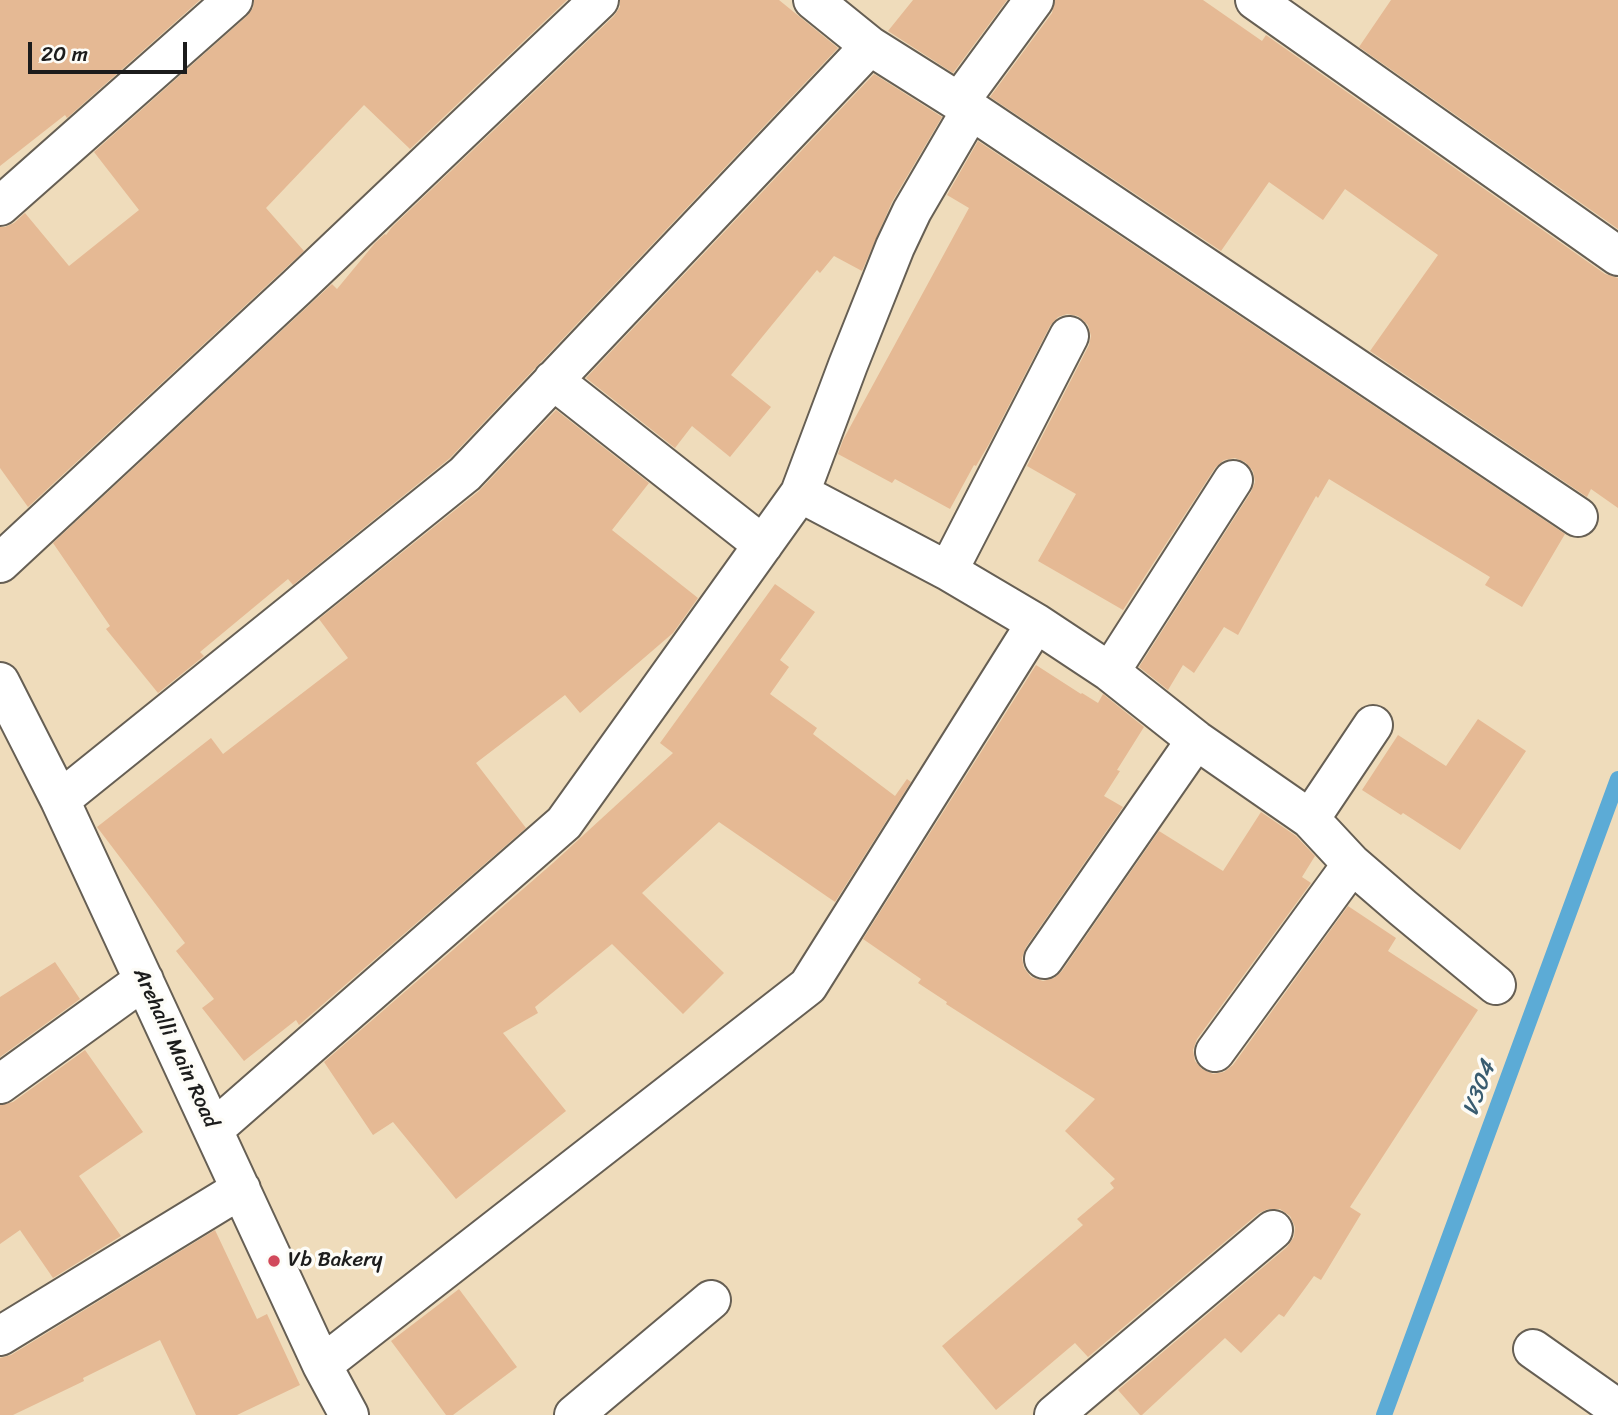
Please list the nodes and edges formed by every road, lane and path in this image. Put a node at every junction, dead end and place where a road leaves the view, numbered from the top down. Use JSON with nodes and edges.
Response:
{"nodes":[{"id":1,"x":233,"y":0,"type":"edge"},
{"id":2,"x":599,"y":0,"type":"edge"},
{"id":3,"x":813,"y":0,"type":"edge"},
{"id":4,"x":1034,"y":0,"type":"edge"},
{"id":5,"x":1255,"y":0,"type":"edge"},
{"id":6,"x":870,"y":46,"type":"junction"},
{"id":7,"x":965,"y":106,"type":"junction"},
{"id":8,"x":0,"y":206,"type":"edge"},
{"id":9,"x":1618,"y":256,"type":"edge"},
{"id":10,"x":1069,"y":336,"type":"dead end"},
{"id":11,"x":553,"y":380,"type":"junction"},
{"id":12,"x":1233,"y":480,"type":"dead end"},
{"id":13,"x":800,"y":493,"type":"junction"},
{"id":14,"x":1578,"y":517,"type":"dead end"},
{"id":15,"x":762,"y":545,"type":"junction"},
{"id":16,"x":0,"y":564,"type":"edge"},
{"id":17,"x":947,"y":571,"type":"junction"},
{"id":18,"x":1036,"y":623,"type":"junction"},
{"id":19,"x":1110,"y":672,"type":"junction"},
{"id":20,"x":0,"y":682,"type":"edge"},
{"id":21,"x":1373,"y":725,"type":"dead end"},
{"id":22,"x":1196,"y":740,"type":"junction"},
{"id":23,"x":60,"y":800,"type":"junction"},
{"id":24,"x":1310,"y":819,"type":"junction"},
{"id":25,"x":1352,"y":864,"type":"junction"},
{"id":26,"x":1044,"y":959,"type":"dead end"},
{"id":27,"x":144,"y":980,"type":"junction"},
{"id":28,"x":1496,"y":985,"type":"dead end"},
{"id":29,"x":1215,"y":1052,"type":"dead end"},
{"id":30,"x":0,"y":1084,"type":"edge"},
{"id":31,"x":213,"y":1130,"type":"junction"},
{"id":32,"x":241,"y":1189,"type":"junction"},
{"id":33,"x":1273,"y":1230,"type":"dead end"},
{"id":34,"x":711,"y":1300,"type":"dead end"},
{"id":35,"x":0,"y":1336,"type":"edge"},
{"id":36,"x":1533,"y":1349,"type":"dead end"},
{"id":37,"x":322,"y":1365,"type":"junction"},
{"id":38,"x":1618,"y":1409,"type":"edge"},
{"id":39,"x":349,"y":1415,"type":"edge"},
{"id":40,"x":575,"y":1415,"type":"edge"},
{"id":41,"x":1054,"y":1415,"type":"edge"}],
"edges":[{"from":1,"to":8,"type":"street"},
{"from":2,"to":16,"type":"street"},
{"from":3,"to":6,"type":"street"},
{"from":4,"to":7,"type":"street"},
{"from":5,"to":9,"type":"street"},
{"from":6,"to":7,"type":"street"},
{"from":6,"to":11,"type":"street"},
{"from":7,"to":13,"type":"street"},
{"from":7,"to":14,"type":"street"},
{"from":10,"to":17,"type":"street"},
{"from":11,"to":15,"type":"street"},
{"from":11,"to":23,"type":"street"},
{"from":12,"to":19,"type":"street"},
{"from":13,"to":15,"type":"street"},
{"from":13,"to":17,"type":"street"},
{"from":15,"to":31,"type":"street"},
{"from":17,"to":18,"type":"street"},
{"from":18,"to":19,"type":"street"},
{"from":18,"to":37,"type":"street"},
{"from":19,"to":22,"type":"street"},
{"from":20,"to":23,"type":"street","name":"Arehalli Main Road"},
{"from":21,"to":24,"type":"street"},
{"from":22,"to":24,"type":"street"},
{"from":22,"to":26,"type":"street"},
{"from":23,"to":27,"type":"street","name":"Arehalli Main Road"},
{"from":24,"to":25,"type":"street"},
{"from":25,"to":28,"type":"street"},
{"from":25,"to":29,"type":"street"},
{"from":27,"to":30,"type":"street"},
{"from":27,"to":31,"type":"street","name":"Arehalli Main Road"},
{"from":31,"to":32,"type":"street","name":"Arehalli Main Road"},
{"from":32,"to":35,"type":"street"},
{"from":32,"to":37,"type":"street","name":"Arehalli Main Road"},
{"from":33,"to":41,"type":"street"},
{"from":34,"to":40,"type":"street"},
{"from":36,"to":38,"type":"street"},
{"from":37,"to":39,"type":"street","name":"Arehalli Main Road"}]}
